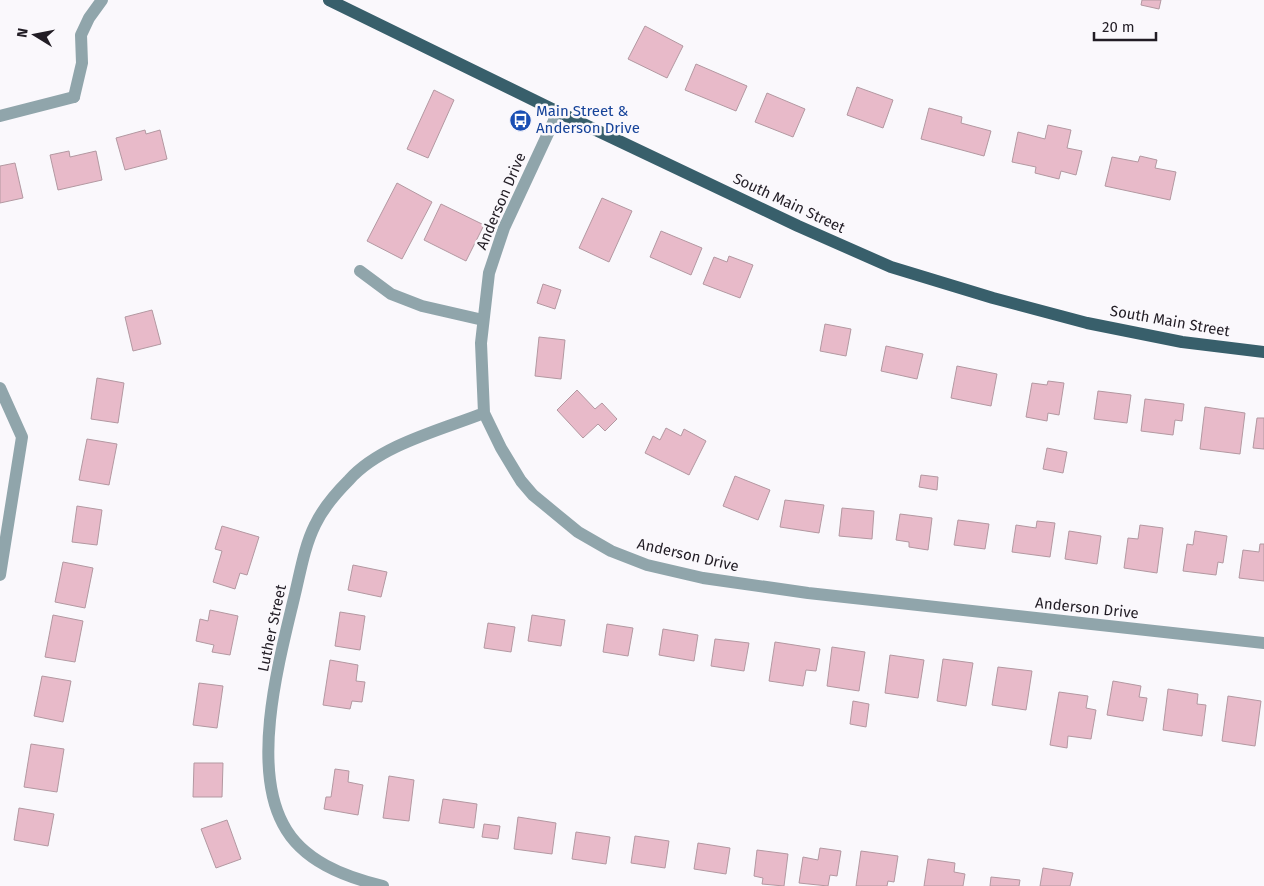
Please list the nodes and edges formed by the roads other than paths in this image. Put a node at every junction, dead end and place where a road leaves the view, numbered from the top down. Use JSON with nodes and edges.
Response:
{"nodes":[{"id":1,"x":102,"y":0,"type":"edge"},
{"id":2,"x":329,"y":0,"type":"edge"},
{"id":3,"x":558,"y":112,"type":"junction"},
{"id":4,"x":0,"y":116,"type":"edge"},
{"id":5,"x":360,"y":271,"type":"dead end"},
{"id":6,"x":483,"y":320,"type":"junction"},
{"id":7,"x":1264,"y":352,"type":"edge"},
{"id":8,"x":0,"y":388,"type":"edge"},
{"id":9,"x":484,"y":413,"type":"junction"},
{"id":10,"x":0,"y":575,"type":"edge"},
{"id":11,"x":1264,"y":643,"type":"edge"},
{"id":12,"x":383,"y":886,"type":"edge"}],
"edges":[{"from":1,"to":4,"type":"street"},
{"from":2,"to":3,"type":"main road","name":"South Main Street"},
{"from":3,"to":6,"type":"street","name":"Anderson Drive"},
{"from":3,"to":7,"type":"main road","name":"South Main Street"},
{"from":5,"to":6,"type":"street"},
{"from":6,"to":9,"type":"street","name":"Anderson Drive"},
{"from":8,"to":10,"type":"street"},
{"from":9,"to":11,"type":"street","name":"Anderson Drive"},
{"from":9,"to":12,"type":"street","name":"Luther Street"}]}
